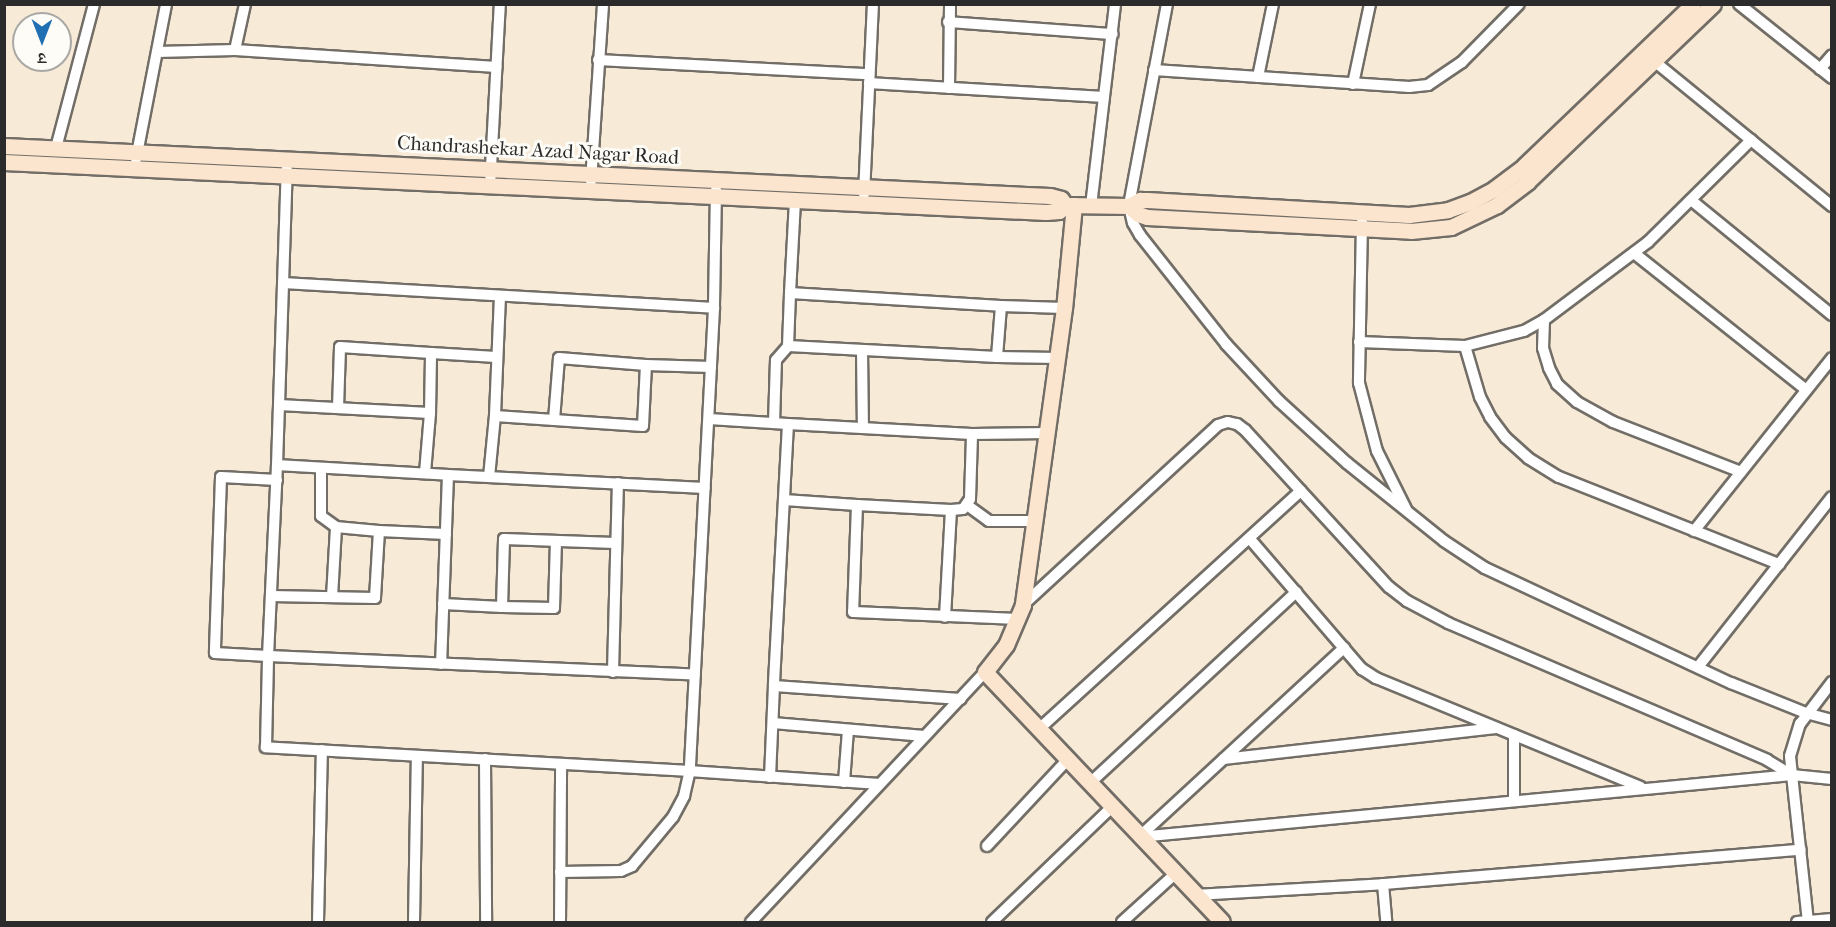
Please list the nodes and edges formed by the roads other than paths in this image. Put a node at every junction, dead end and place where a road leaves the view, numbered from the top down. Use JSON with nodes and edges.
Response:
{"nodes":[{"id":1,"x":94,"y":4,"type":"edge"},
{"id":2,"x":166,"y":4,"type":"edge"},
{"id":3,"x":245,"y":4,"type":"edge"},
{"id":4,"x":500,"y":4,"type":"edge"},
{"id":5,"x":603,"y":4,"type":"edge"},
{"id":6,"x":873,"y":4,"type":"edge"},
{"id":7,"x":950,"y":4,"type":"edge"},
{"id":8,"x":1115,"y":4,"type":"edge"},
{"id":9,"x":1167,"y":4,"type":"edge"},
{"id":10,"x":1273,"y":4,"type":"edge"},
{"id":11,"x":1370,"y":4,"type":"edge"},
{"id":12,"x":1520,"y":4,"type":"edge"},
{"id":13,"x":1693,"y":4,"type":"edge"},
{"id":14,"x":1713,"y":4,"type":"edge"},
{"id":15,"x":1739,"y":4,"type":"edge"},
{"id":16,"x":948,"y":22,"type":"junction"},
{"id":17,"x":1113,"y":34,"type":"junction"},
{"id":18,"x":235,"y":50,"type":"junction"},
{"id":19,"x":157,"y":52,"type":"junction"},
{"id":20,"x":1832,"y":55,"type":"edge"},
{"id":21,"x":598,"y":60,"type":"junction"},
{"id":22,"x":1654,"y":61,"type":"junction"},
{"id":23,"x":496,"y":67,"type":"junction"},
{"id":24,"x":1820,"y":69,"type":"junction"},
{"id":25,"x":1154,"y":70,"type":"junction"},
{"id":26,"x":1258,"y":77,"type":"junction"},
{"id":27,"x":1832,"y":78,"type":"edge"},
{"id":28,"x":869,"y":79,"type":"junction"},
{"id":29,"x":1353,"y":84,"type":"junction"},
{"id":30,"x":949,"y":88,"type":"junction"},
{"id":31,"x":1104,"y":98,"type":"junction"},
{"id":32,"x":1751,"y":140,"type":"junction"},
{"id":33,"x":4,"y":146,"type":"edge"},
{"id":34,"x":56,"y":148,"type":"junction"},
{"id":35,"x":137,"y":152,"type":"junction"},
{"id":36,"x":288,"y":159,"type":"junction"},
{"id":37,"x":4,"y":162,"type":"edge"},
{"id":38,"x":135,"y":168,"type":"junction"},
{"id":39,"x":492,"y":169,"type":"junction"},
{"id":40,"x":592,"y":174,"type":"junction"},
{"id":41,"x":286,"y":176,"type":"junction"},
{"id":42,"x":716,"y":180,"type":"junction"},
{"id":43,"x":490,"y":186,"type":"junction"},
{"id":44,"x":864,"y":187,"type":"junction"},
{"id":45,"x":591,"y":190,"type":"junction"},
{"id":46,"x":717,"y":196,"type":"junction"},
{"id":47,"x":795,"y":200,"type":"junction"},
{"id":48,"x":1691,"y":200,"type":"junction"},
{"id":49,"x":864,"y":204,"type":"junction"},
{"id":50,"x":1070,"y":205,"type":"junction"},
{"id":51,"x":1091,"y":206,"type":"junction"},
{"id":52,"x":1129,"y":206,"type":"junction"},
{"id":53,"x":1832,"y":206,"type":"edge"},
{"id":54,"x":1362,"y":212,"type":"junction"},
{"id":55,"x":1362,"y":228,"type":"junction"},
{"id":56,"x":1634,"y":253,"type":"junction"},
{"id":57,"x":283,"y":283,"type":"junction"},
{"id":58,"x":790,"y":293,"type":"junction"},
{"id":59,"x":500,"y":296,"type":"junction"},
{"id":60,"x":1002,"y":306,"type":"junction"},
{"id":61,"x":714,"y":308,"type":"junction"},
{"id":62,"x":1064,"y":308,"type":"junction"},
{"id":63,"x":1832,"y":315,"type":"edge"},
{"id":64,"x":1544,"y":320,"type":"junction"},
{"id":65,"x":1359,"y":342,"type":"junction"},
{"id":66,"x":788,"y":346,"type":"junction"},
{"id":67,"x":1465,"y":346,"type":"junction"},
{"id":68,"x":862,"y":350,"type":"junction"},
{"id":69,"x":431,"y":353,"type":"junction"},
{"id":70,"x":496,"y":357,"type":"junction"},
{"id":71,"x":998,"y":357,"type":"junction"},
{"id":72,"x":1058,"y":358,"type":"junction"},
{"id":73,"x":1832,"y":358,"type":"edge"},
{"id":74,"x":646,"y":365,"type":"junction"},
{"id":75,"x":711,"y":367,"type":"junction"},
{"id":76,"x":1806,"y":390,"type":"junction"},
{"id":77,"x":279,"y":405,"type":"junction"},
{"id":78,"x":338,"y":408,"type":"junction"},
{"id":79,"x":429,"y":413,"type":"junction"},
{"id":80,"x":495,"y":416,"type":"junction"},
{"id":81,"x":709,"y":419,"type":"junction"},
{"id":82,"x":554,"y":420,"type":"junction"},
{"id":83,"x":774,"y":423,"type":"junction"},
{"id":84,"x":788,"y":424,"type":"junction"},
{"id":85,"x":863,"y":428,"type":"junction"},
{"id":86,"x":1048,"y":433,"type":"junction"},
{"id":87,"x":972,"y":434,"type":"junction"},
{"id":88,"x":277,"y":465,"type":"junction"},
{"id":89,"x":321,"y":468,"type":"junction"},
{"id":90,"x":1741,"y":472,"type":"junction"},
{"id":91,"x":425,"y":473,"type":"junction"},
{"id":92,"x":448,"y":475,"type":"junction"},
{"id":93,"x":489,"y":477,"type":"junction"},
{"id":94,"x":277,"y":480,"type":"junction"},
{"id":95,"x":618,"y":483,"type":"junction"},
{"id":96,"x":705,"y":488,"type":"junction"},
{"id":97,"x":1301,"y":491,"type":"junction"},
{"id":98,"x":1832,"y":497,"type":"edge"},
{"id":99,"x":784,"y":500,"type":"junction"},
{"id":100,"x":967,"y":505,"type":"junction"},
{"id":101,"x":857,"y":506,"type":"junction"},
{"id":102,"x":951,"y":510,"type":"junction"},
{"id":103,"x":1410,"y":515,"type":"junction"},
{"id":104,"x":1037,"y":521,"type":"junction"},
{"id":105,"x":336,"y":527,"type":"junction"},
{"id":106,"x":379,"y":531,"type":"junction"},
{"id":107,"x":1694,"y":531,"type":"junction"},
{"id":108,"x":446,"y":534,"type":"junction"},
{"id":109,"x":1250,"y":539,"type":"junction"},
{"id":110,"x":556,"y":541,"type":"junction"},
{"id":111,"x":615,"y":543,"type":"junction"},
{"id":112,"x":1779,"y":564,"type":"junction"},
{"id":113,"x":1296,"y":592,"type":"junction"},
{"id":114,"x":271,"y":596,"type":"junction"},
{"id":115,"x":332,"y":597,"type":"junction"},
{"id":116,"x":443,"y":604,"type":"junction"},
{"id":117,"x":502,"y":607,"type":"junction"},
{"id":118,"x":1021,"y":612,"type":"junction"},
{"id":119,"x":945,"y":617,"type":"junction"},
{"id":120,"x":1344,"y":648,"type":"junction"},
{"id":121,"x":268,"y":656,"type":"junction"},
{"id":122,"x":441,"y":664,"type":"junction"},
{"id":123,"x":1698,"y":667,"type":"junction"},
{"id":124,"x":613,"y":672,"type":"junction"},
{"id":125,"x":985,"y":672,"type":"junction"},
{"id":126,"x":695,"y":675,"type":"junction"},
{"id":127,"x":1832,"y":682,"type":"edge"},
{"id":128,"x":774,"y":686,"type":"junction"},
{"id":129,"x":961,"y":699,"type":"junction"},
{"id":130,"x":1806,"y":713,"type":"junction"},
{"id":131,"x":1832,"y":720,"type":"edge"},
{"id":132,"x":773,"y":723,"type":"junction"},
{"id":133,"x":1496,"y":728,"type":"junction"},
{"id":134,"x":1040,"y":729,"type":"junction"},
{"id":135,"x":848,"y":730,"type":"junction"},
{"id":136,"x":1514,"y":735,"type":"junction"},
{"id":137,"x":924,"y":736,"type":"junction"},
{"id":138,"x":321,"y":750,"type":"junction"},
{"id":139,"x":417,"y":756,"type":"junction"},
{"id":140,"x":485,"y":759,"type":"junction"},
{"id":141,"x":1068,"y":759,"type":"junction"},
{"id":142,"x":1224,"y":759,"type":"junction"},
{"id":143,"x":561,"y":764,"type":"junction"},
{"id":144,"x":690,"y":771,"type":"junction"},
{"id":145,"x":1792,"y":775,"type":"junction"},
{"id":146,"x":770,"y":777,"type":"junction"},
{"id":147,"x":1832,"y":779,"type":"edge"},
{"id":148,"x":844,"y":782,"type":"junction"},
{"id":149,"x":1090,"y":783,"type":"junction"},
{"id":150,"x":879,"y":784,"type":"junction"},
{"id":151,"x":1643,"y":789,"type":"junction"},
{"id":152,"x":1514,"y":801,"type":"junction"},
{"id":153,"x":1112,"y":807,"type":"junction"},
{"id":154,"x":1139,"y":837,"type":"junction"},
{"id":155,"x":987,"y":846,"type":"dead end"},
{"id":156,"x":1801,"y":850,"type":"junction"},
{"id":157,"x":560,"y":872,"type":"junction"},
{"id":158,"x":1175,"y":874,"type":"junction"},
{"id":159,"x":1383,"y":884,"type":"junction"},
{"id":160,"x":1195,"y":895,"type":"junction"},
{"id":161,"x":1832,"y":919,"type":"edge"},
{"id":162,"x":1218,"y":921,"type":"edge"},
{"id":163,"x":318,"y":922,"type":"edge"},
{"id":164,"x":414,"y":922,"type":"edge"},
{"id":165,"x":486,"y":922,"type":"edge"},
{"id":166,"x":560,"y":922,"type":"edge"},
{"id":167,"x":751,"y":922,"type":"edge"},
{"id":168,"x":992,"y":922,"type":"edge"},
{"id":169,"x":1122,"y":922,"type":"edge"},
{"id":170,"x":1386,"y":922,"type":"edge"},
{"id":171,"x":1804,"y":922,"type":"edge"}],
"edges":[{"from":1,"to":34,"type":"street"},
{"from":2,"to":19,"type":"street"},
{"from":3,"to":18,"type":"street"},
{"from":4,"to":23,"type":"street"},
{"from":5,"to":21,"type":"street"},
{"from":6,"to":28,"type":"street"},
{"from":7,"to":16,"type":"street"},
{"from":8,"to":17,"type":"street"},
{"from":9,"to":25,"type":"street"},
{"from":10,"to":26,"type":"street"},
{"from":11,"to":29,"type":"street"},
{"from":12,"to":29,"type":"street"},
{"from":13,"to":54,"type":"street"},
{"from":14,"to":22,"type":"street"},
{"from":15,"to":24,"type":"street"},
{"from":16,"to":17,"type":"street"},
{"from":16,"to":30,"type":"street"},
{"from":17,"to":31,"type":"street"},
{"from":18,"to":19,"type":"street"},
{"from":18,"to":23,"type":"street"},
{"from":19,"to":35,"type":"street"},
{"from":20,"to":24,"type":"street"},
{"from":21,"to":28,"type":"street"},
{"from":21,"to":40,"type":"street"},
{"from":22,"to":32,"type":"street"},
{"from":22,"to":55,"type":"street"},
{"from":23,"to":39,"type":"street"},
{"from":24,"to":27,"type":"street"},
{"from":25,"to":26,"type":"street"},
{"from":25,"to":52,"type":"street"},
{"from":26,"to":29,"type":"street"},
{"from":28,"to":30,"type":"street"},
{"from":28,"to":44,"type":"street"},
{"from":30,"to":31,"type":"street"},
{"from":31,"to":51,"type":"street"},
{"from":32,"to":48,"type":"street"},
{"from":32,"to":53,"type":"street"},
{"from":33,"to":34,"type":"street","name":"Chandrashekar Azad Nagar Road"},
{"from":34,"to":35,"type":"street","name":"Chandrashekar Azad Nagar Road"},
{"from":35,"to":36,"type":"street","name":"Chandrashekar Azad Nagar Road"},
{"from":35,"to":38,"type":"street"},
{"from":36,"to":39,"type":"street","name":"Chandrashekar Azad Nagar Road"},
{"from":36,"to":41,"type":"street"},
{"from":37,"to":38,"type":"street","name":"Chandrashekar Azad Nagar Road"},
{"from":38,"to":41,"type":"street","name":"Chandrashekar Azad Nagar Road"},
{"from":39,"to":40,"type":"street","name":"Chandrashekar Azad Nagar Road"},
{"from":39,"to":43,"type":"street"},
{"from":40,"to":42,"type":"street","name":"Chandrashekar Azad Nagar Road"},
{"from":40,"to":45,"type":"street"},
{"from":41,"to":43,"type":"street","name":"Chandrashekar Azad Nagar Road"},
{"from":41,"to":57,"type":"street"},
{"from":42,"to":44,"type":"street","name":"Chandrashekar Azad Nagar Road"},
{"from":42,"to":46,"type":"street"},
{"from":43,"to":45,"type":"street","name":"Chandrashekar Azad Nagar Road"},
{"from":44,"to":49,"type":"street"},
{"from":44,"to":50,"type":"street","name":"Chandrashekar Azad Nagar Road"},
{"from":45,"to":46,"type":"street","name":"Chandrashekar Azad Nagar Road"},
{"from":46,"to":47,"type":"street","name":"Chandrashekar Azad Nagar Road"},
{"from":46,"to":61,"type":"street"},
{"from":47,"to":49,"type":"street","name":"Chandrashekar Azad Nagar Road"},
{"from":47,"to":58,"type":"street"},
{"from":48,"to":56,"type":"street"},
{"from":48,"to":63,"type":"street"},
{"from":49,"to":50,"type":"street","name":"Chandrashekar Azad Nagar Road"},
{"from":50,"to":51,"type":"street","name":"Chandrashekar Azad Nagar Road"},
{"from":50,"to":62,"type":"street"},
{"from":51,"to":52,"type":"street","name":"Chandrashekar Azad Nagar Road"},
{"from":52,"to":54,"type":"street"},
{"from":52,"to":55,"type":"street"},
{"from":52,"to":103,"type":"street"},
{"from":54,"to":55,"type":"street"},
{"from":55,"to":65,"type":"street"},
{"from":56,"to":64,"type":"street"},
{"from":56,"to":76,"type":"street"},
{"from":57,"to":59,"type":"street"},
{"from":57,"to":77,"type":"street"},
{"from":58,"to":60,"type":"street"},
{"from":58,"to":66,"type":"street"},
{"from":59,"to":61,"type":"street"},
{"from":59,"to":70,"type":"street"},
{"from":60,"to":62,"type":"street"},
{"from":60,"to":71,"type":"street"},
{"from":61,"to":75,"type":"street"},
{"from":62,"to":72,"type":"street"},
{"from":64,"to":67,"type":"street"},
{"from":64,"to":90,"type":"street"},
{"from":65,"to":67,"type":"street"},
{"from":65,"to":103,"type":"street"},
{"from":66,"to":68,"type":"street"},
{"from":66,"to":83,"type":"street"},
{"from":67,"to":107,"type":"street"},
{"from":68,"to":71,"type":"street"},
{"from":68,"to":85,"type":"street"},
{"from":69,"to":70,"type":"street"},
{"from":69,"to":78,"type":"street"},
{"from":69,"to":79,"type":"street"},
{"from":70,"to":80,"type":"street"},
{"from":71,"to":72,"type":"street"},
{"from":72,"to":86,"type":"street"},
{"from":73,"to":76,"type":"street"},
{"from":74,"to":75,"type":"street"},
{"from":74,"to":82,"type":"street"},
{"from":74,"to":82,"type":"street"},
{"from":75,"to":81,"type":"street"},
{"from":76,"to":90,"type":"street"},
{"from":77,"to":78,"type":"street"},
{"from":77,"to":88,"type":"street"},
{"from":78,"to":79,"type":"street"},
{"from":79,"to":91,"type":"street"},
{"from":80,"to":82,"type":"street"},
{"from":80,"to":93,"type":"street"},
{"from":81,"to":83,"type":"street"},
{"from":81,"to":96,"type":"street"},
{"from":83,"to":84,"type":"street"},
{"from":84,"to":85,"type":"street"},
{"from":84,"to":99,"type":"street"},
{"from":85,"to":87,"type":"street"},
{"from":86,"to":87,"type":"street"},
{"from":86,"to":104,"type":"street"},
{"from":87,"to":100,"type":"street"},
{"from":88,"to":89,"type":"street"},
{"from":88,"to":94,"type":"street"},
{"from":89,"to":91,"type":"street"},
{"from":89,"to":105,"type":"street"},
{"from":90,"to":107,"type":"street"},
{"from":91,"to":92,"type":"street"},
{"from":92,"to":93,"type":"street"},
{"from":92,"to":108,"type":"street"},
{"from":93,"to":95,"type":"street"},
{"from":94,"to":114,"type":"street"},
{"from":94,"to":121,"type":"street"},
{"from":95,"to":96,"type":"street"},
{"from":95,"to":111,"type":"street"},
{"from":96,"to":126,"type":"street"},
{"from":97,"to":109,"type":"street"},
{"from":97,"to":118,"type":"street"},
{"from":97,"to":145,"type":"street"},
{"from":98,"to":112,"type":"street"},
{"from":99,"to":101,"type":"street"},
{"from":99,"to":128,"type":"street"},
{"from":100,"to":102,"type":"street"},
{"from":100,"to":104,"type":"street"},
{"from":101,"to":102,"type":"street"},
{"from":101,"to":119,"type":"street"},
{"from":102,"to":119,"type":"street"},
{"from":103,"to":123,"type":"street"},
{"from":104,"to":118,"type":"street"},
{"from":105,"to":106,"type":"street"},
{"from":105,"to":115,"type":"street"},
{"from":106,"to":108,"type":"street"},
{"from":106,"to":115,"type":"street"},
{"from":107,"to":112,"type":"street"},
{"from":108,"to":116,"type":"street"},
{"from":109,"to":113,"type":"street"},
{"from":109,"to":134,"type":"street"},
{"from":110,"to":111,"type":"street"},
{"from":110,"to":117,"type":"street"},
{"from":110,"to":117,"type":"street"},
{"from":111,"to":124,"type":"street"},
{"from":112,"to":123,"type":"street"},
{"from":113,"to":120,"type":"street"},
{"from":113,"to":149,"type":"street"},
{"from":114,"to":115,"type":"street"},
{"from":114,"to":121,"type":"street"},
{"from":116,"to":117,"type":"street"},
{"from":116,"to":122,"type":"street"},
{"from":118,"to":119,"type":"street"},
{"from":118,"to":125,"type":"street"},
{"from":120,"to":133,"type":"street"},
{"from":120,"to":142,"type":"street"},
{"from":121,"to":122,"type":"street"},
{"from":121,"to":138,"type":"street"},
{"from":122,"to":124,"type":"street"},
{"from":123,"to":130,"type":"street"},
{"from":124,"to":126,"type":"street"},
{"from":125,"to":129,"type":"street"},
{"from":125,"to":134,"type":"street"},
{"from":126,"to":144,"type":"street"},
{"from":127,"to":130,"type":"street"},
{"from":128,"to":129,"type":"street"},
{"from":128,"to":132,"type":"street"},
{"from":129,"to":137,"type":"street"},
{"from":130,"to":131,"type":"street"},
{"from":130,"to":145,"type":"street"},
{"from":132,"to":135,"type":"street"},
{"from":132,"to":146,"type":"street"},
{"from":133,"to":136,"type":"street"},
{"from":133,"to":142,"type":"street"},
{"from":134,"to":141,"type":"street"},
{"from":135,"to":137,"type":"street"},
{"from":135,"to":148,"type":"street"},
{"from":136,"to":151,"type":"street"},
{"from":136,"to":152,"type":"street"},
{"from":137,"to":150,"type":"street"},
{"from":138,"to":139,"type":"street"},
{"from":138,"to":163,"type":"street"},
{"from":139,"to":140,"type":"street"},
{"from":139,"to":164,"type":"street"},
{"from":140,"to":143,"type":"street"},
{"from":140,"to":165,"type":"street"},
{"from":141,"to":149,"type":"street"},
{"from":141,"to":155,"type":"street"},
{"from":142,"to":154,"type":"street"},
{"from":143,"to":144,"type":"street"},
{"from":143,"to":157,"type":"street"},
{"from":144,"to":146,"type":"street"},
{"from":144,"to":157,"type":"street"},
{"from":145,"to":147,"type":"street"},
{"from":145,"to":151,"type":"street"},
{"from":145,"to":156,"type":"street"},
{"from":146,"to":148,"type":"street"},
{"from":148,"to":150,"type":"street"},
{"from":149,"to":153,"type":"street"},
{"from":150,"to":167,"type":"street"},
{"from":151,"to":152,"type":"street"},
{"from":152,"to":154,"type":"street"},
{"from":153,"to":154,"type":"street"},
{"from":153,"to":168,"type":"street"},
{"from":154,"to":158,"type":"street"},
{"from":156,"to":159,"type":"street"},
{"from":156,"to":171,"type":"street"},
{"from":157,"to":166,"type":"street"},
{"from":158,"to":160,"type":"street"},
{"from":158,"to":169,"type":"street"},
{"from":159,"to":160,"type":"street"},
{"from":159,"to":170,"type":"street"},
{"from":160,"to":162,"type":"street"},
{"from":161,"to":171,"type":"street"}]}
